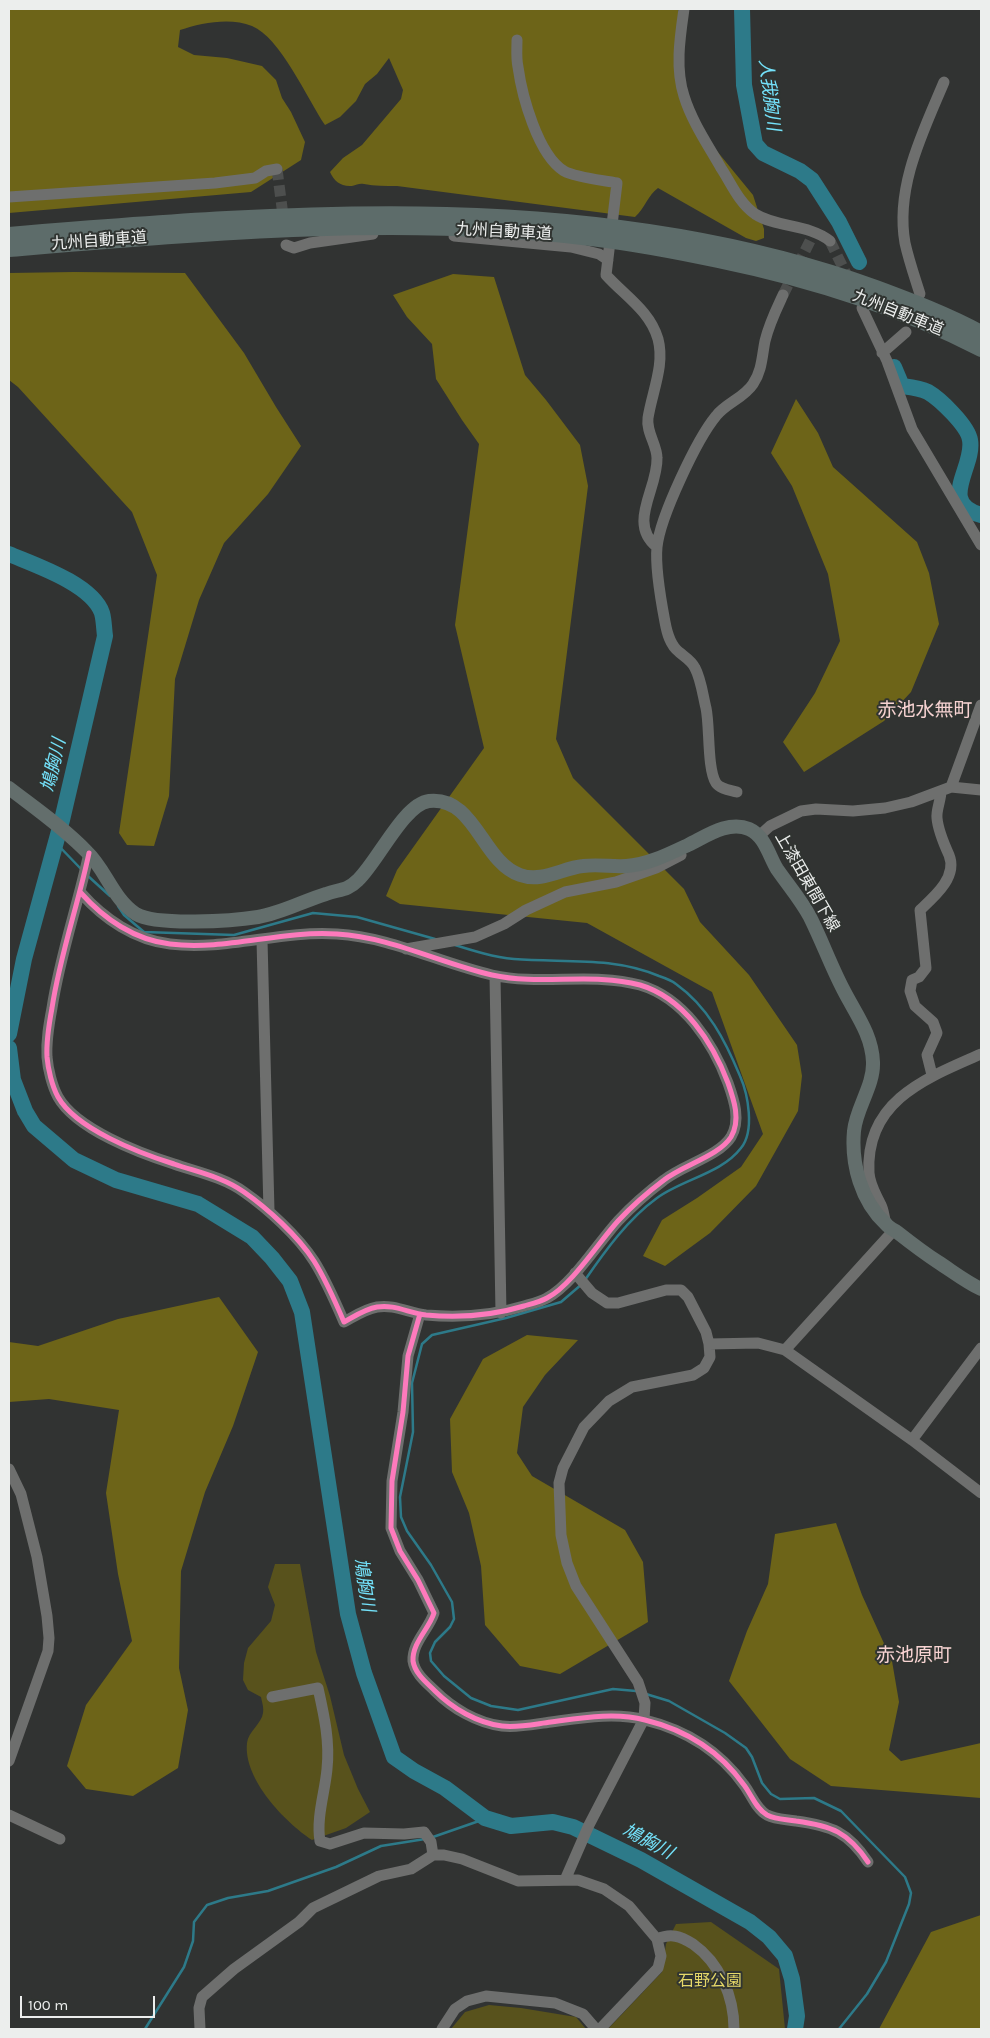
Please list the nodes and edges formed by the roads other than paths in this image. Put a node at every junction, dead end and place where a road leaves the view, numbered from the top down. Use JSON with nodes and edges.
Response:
{"nodes":[{"id":1,"x":684,"y":9,"type":"edge"},
{"id":2,"x":517,"y":40,"type":"dead end"},
{"id":3,"x":944,"y":82,"type":"dead end"},
{"id":4,"x":277,"y":170,"type":"dead end"},
{"id":5,"x":9,"y":197,"type":"edge"},
{"id":6,"x":9,"y":235,"type":"edge"},
{"id":7,"x":830,"y":241,"type":"tunnel mouth"},
{"id":8,"x":286,"y":245,"type":"dead end"},
{"id":9,"x":9,"y":248,"type":"edge"},
{"id":10,"x":712,"y":251,"type":"junction"},
{"id":11,"x":609,"y":257,"type":"junction"},
{"id":12,"x":920,"y":294,"type":"dead end"},
{"id":13,"x":783,"y":295,"type":"tunnel mouth"},
{"id":14,"x":862,"y":308,"type":"dead end"},
{"id":15,"x":906,"y":332,"type":"dead end"},
{"id":16,"x":981,"y":332,"type":"edge"},
{"id":17,"x":981,"y":349,"type":"edge"},
{"id":18,"x":882,"y":353,"type":"junction"},
{"id":19,"x":981,"y":545,"type":"edge"},
{"id":20,"x":657,"y":547,"type":"junction"},
{"id":21,"x":981,"y":705,"type":"edge"},
{"id":22,"x":9,"y":788,"type":"edge"},
{"id":23,"x":946,"y":789,"type":"junction"},
{"id":24,"x":981,"y":790,"type":"edge"},
{"id":25,"x":737,"y":792,"type":"dead end"},
{"id":26,"x":759,"y":836,"type":"junction"},
{"id":27,"x":704,"y":837,"type":"junction"},
{"id":28,"x":89,"y":853,"type":"junction"},
{"id":29,"x":80,"y":893,"type":"junction"},
{"id":30,"x":262,"y":940,"type":"junction"},
{"id":31,"x":406,"y":949,"type":"junction"},
{"id":32,"x":495,"y":976,"type":"junction"},
{"id":33,"x":981,"y":1054,"type":"edge"},
{"id":34,"x":932,"y":1075,"type":"junction"},
{"id":35,"x":269,"y":1211,"type":"junction"},
{"id":36,"x":890,"y":1228,"type":"junction"},
{"id":37,"x":575,"y":1273,"type":"junction"},
{"id":38,"x":981,"y":1289,"type":"edge"},
{"id":39,"x":501,"y":1313,"type":"junction"},
{"id":40,"x":420,"y":1314,"type":"junction"},
{"id":41,"x":709,"y":1344,"type":"junction"},
{"id":42,"x":981,"y":1348,"type":"edge"},
{"id":43,"x":785,"y":1350,"type":"junction"},
{"id":44,"x":912,"y":1440,"type":"junction"},
{"id":45,"x":9,"y":1469,"type":"edge"},
{"id":46,"x":981,"y":1493,"type":"edge"},
{"id":47,"x":272,"y":1698,"type":"dead end"},
{"id":48,"x":644,"y":1719,"type":"junction"},
{"id":49,"x":9,"y":1761,"type":"edge"},
{"id":50,"x":9,"y":1815,"type":"edge"},
{"id":51,"x":60,"y":1839,"type":"dead end"},
{"id":52,"x":433,"y":1855,"type":"junction"},
{"id":53,"x":868,"y":1862,"type":"dead end"},
{"id":54,"x":566,"y":1880,"type":"junction"},
{"id":55,"x":657,"y":1939,"type":"junction"},
{"id":56,"x":200,"y":2029,"type":"edge"},
{"id":57,"x":442,"y":2029,"type":"edge"},
{"id":58,"x":598,"y":2029,"type":"edge"},
{"id":59,"x":734,"y":2029,"type":"edge"}],
"edges":[{"from":1,"to":7,"type":"street"},
{"from":2,"to":11,"type":"street"},
{"from":3,"to":12,"type":"street"},
{"from":4,"to":5,"type":"street"},
{"from":6,"to":10,"type":"highway","name":"九州自動車道"},
{"from":8,"to":11,"type":"street"},
{"from":9,"to":10,"type":"highway","name":"九州自動車道"},
{"from":10,"to":16,"type":"highway","name":"九州自動車道"},
{"from":10,"to":17,"type":"highway","name":"九州自動車道"},
{"from":11,"to":20,"type":"street"},
{"from":13,"to":20,"type":"street"},
{"from":14,"to":18,"type":"street"},
{"from":15,"to":18,"type":"street"},
{"from":18,"to":19,"type":"street"},
{"from":20,"to":25,"type":"street"},
{"from":21,"to":23,"type":"street"},
{"from":22,"to":28,"type":"main road","name":"上漆田東間下線"},
{"from":23,"to":24,"type":"street"},
{"from":23,"to":26,"type":"street"},
{"from":23,"to":34,"type":"street"},
{"from":26,"to":27,"type":"main road","name":"上漆田東間下線"},
{"from":26,"to":36,"type":"main road","name":"上漆田東間下線"},
{"from":27,"to":28,"type":"main road","name":"上漆田東間下線"},
{"from":27,"to":31,"type":"street"},
{"from":28,"to":29,"type":"street"},
{"from":29,"to":30,"type":"street"},
{"from":29,"to":35,"type":"street"},
{"from":30,"to":31,"type":"street"},
{"from":30,"to":35,"type":"street"},
{"from":31,"to":32,"type":"street"},
{"from":32,"to":37,"type":"street"},
{"from":32,"to":39,"type":"street"},
{"from":33,"to":34,"type":"street"},
{"from":34,"to":36,"type":"street"},
{"from":35,"to":40,"type":"street"},
{"from":36,"to":38,"type":"main road","name":"上漆田東間下線"},
{"from":36,"to":43,"type":"street"},
{"from":37,"to":39,"type":"street"},
{"from":37,"to":41,"type":"street"},
{"from":39,"to":40,"type":"street"},
{"from":40,"to":48,"type":"street"},
{"from":41,"to":43,"type":"street"},
{"from":41,"to":48,"type":"street"},
{"from":42,"to":44,"type":"street"},
{"from":43,"to":44,"type":"street"},
{"from":44,"to":46,"type":"street"},
{"from":45,"to":49,"type":"street"},
{"from":47,"to":52,"type":"street"},
{"from":48,"to":53,"type":"street"},
{"from":48,"to":54,"type":"street"},
{"from":50,"to":51,"type":"street"},
{"from":52,"to":54,"type":"street"},
{"from":52,"to":56,"type":"street"},
{"from":54,"to":55,"type":"street"},
{"from":55,"to":58,"type":"street"},
{"from":55,"to":59,"type":"street"},
{"from":57,"to":58,"type":"street"}]}
